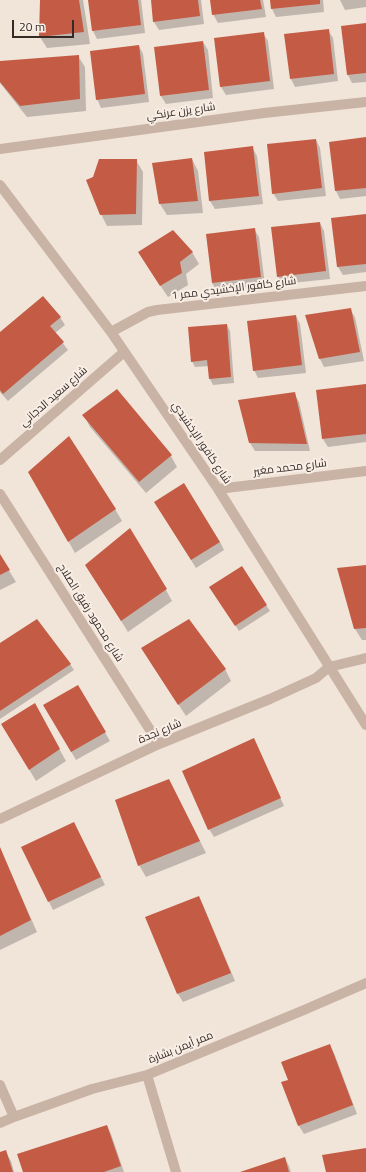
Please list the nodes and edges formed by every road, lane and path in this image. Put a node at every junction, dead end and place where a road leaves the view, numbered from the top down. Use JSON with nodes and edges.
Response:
{"nodes":[{"id":1,"x":366,"y":102,"type":"edge"},
{"id":2,"x":0,"y":149,"type":"edge"},
{"id":3,"x":0,"y":185,"type":"edge"},
{"id":4,"x":366,"y":286,"type":"edge"},
{"id":5,"x":110,"y":332,"type":"junction"},
{"id":6,"x":124,"y":352,"type":"junction"},
{"id":7,"x":0,"y":460,"type":"edge"},
{"id":8,"x":366,"y":470,"type":"edge"},
{"id":9,"x":218,"y":489,"type":"junction"},
{"id":10,"x":0,"y":494,"type":"edge"},
{"id":11,"x":366,"y":658,"type":"edge"},
{"id":12,"x":329,"y":667,"type":"junction"},
{"id":13,"x":366,"y":726,"type":"edge"},
{"id":14,"x":159,"y":744,"type":"junction"},
{"id":15,"x":0,"y":819,"type":"edge"},
{"id":16,"x":366,"y":983,"type":"edge"},
{"id":17,"x":147,"y":1075,"type":"junction"},
{"id":18,"x":0,"y":1085,"type":"edge"},
{"id":19,"x":14,"y":1116,"type":"junction"},
{"id":20,"x":0,"y":1123,"type":"edge"},
{"id":21,"x":176,"y":1172,"type":"edge"}],
"edges":[{"from":1,"to":2,"type":"street","name":"شارع يزن عرنكي"},
{"from":3,"to":5,"type":"street","name":"شارع كافور الإخشيدي"},
{"from":4,"to":5,"type":"street","name":"شارع كافور الإخشيدي ممر 1"},
{"from":5,"to":6,"type":"street","name":"شارع كافور الإخشيدي"},
{"from":6,"to":7,"type":"street","name":"شارع سعيد الدجاني"},
{"from":6,"to":9,"type":"street","name":"شارع كافور الإخشيدي"},
{"from":8,"to":9,"type":"street","name":"شارع محمد مغير"},
{"from":9,"to":12,"type":"street","name":"شارع كافور الإخشيدي"},
{"from":10,"to":14,"type":"street","name":"شارع محمود رفيق الصلاح"},
{"from":11,"to":12,"type":"street"},
{"from":12,"to":13,"type":"street","name":"شارع كافور الإخشيدي"},
{"from":12,"to":14,"type":"street","name":"شارع نجدة"},
{"from":14,"to":15,"type":"street","name":"شارع نجدة"},
{"from":16,"to":17,"type":"street","name":"ممر أيمن بشارة"},
{"from":17,"to":19,"type":"street","name":"ممر أيمن بشارة"},
{"from":17,"to":21,"type":"street"},
{"from":18,"to":19,"type":"street"},
{"from":19,"to":20,"type":"street","name":"ممر أيمن بشارة"}]}
